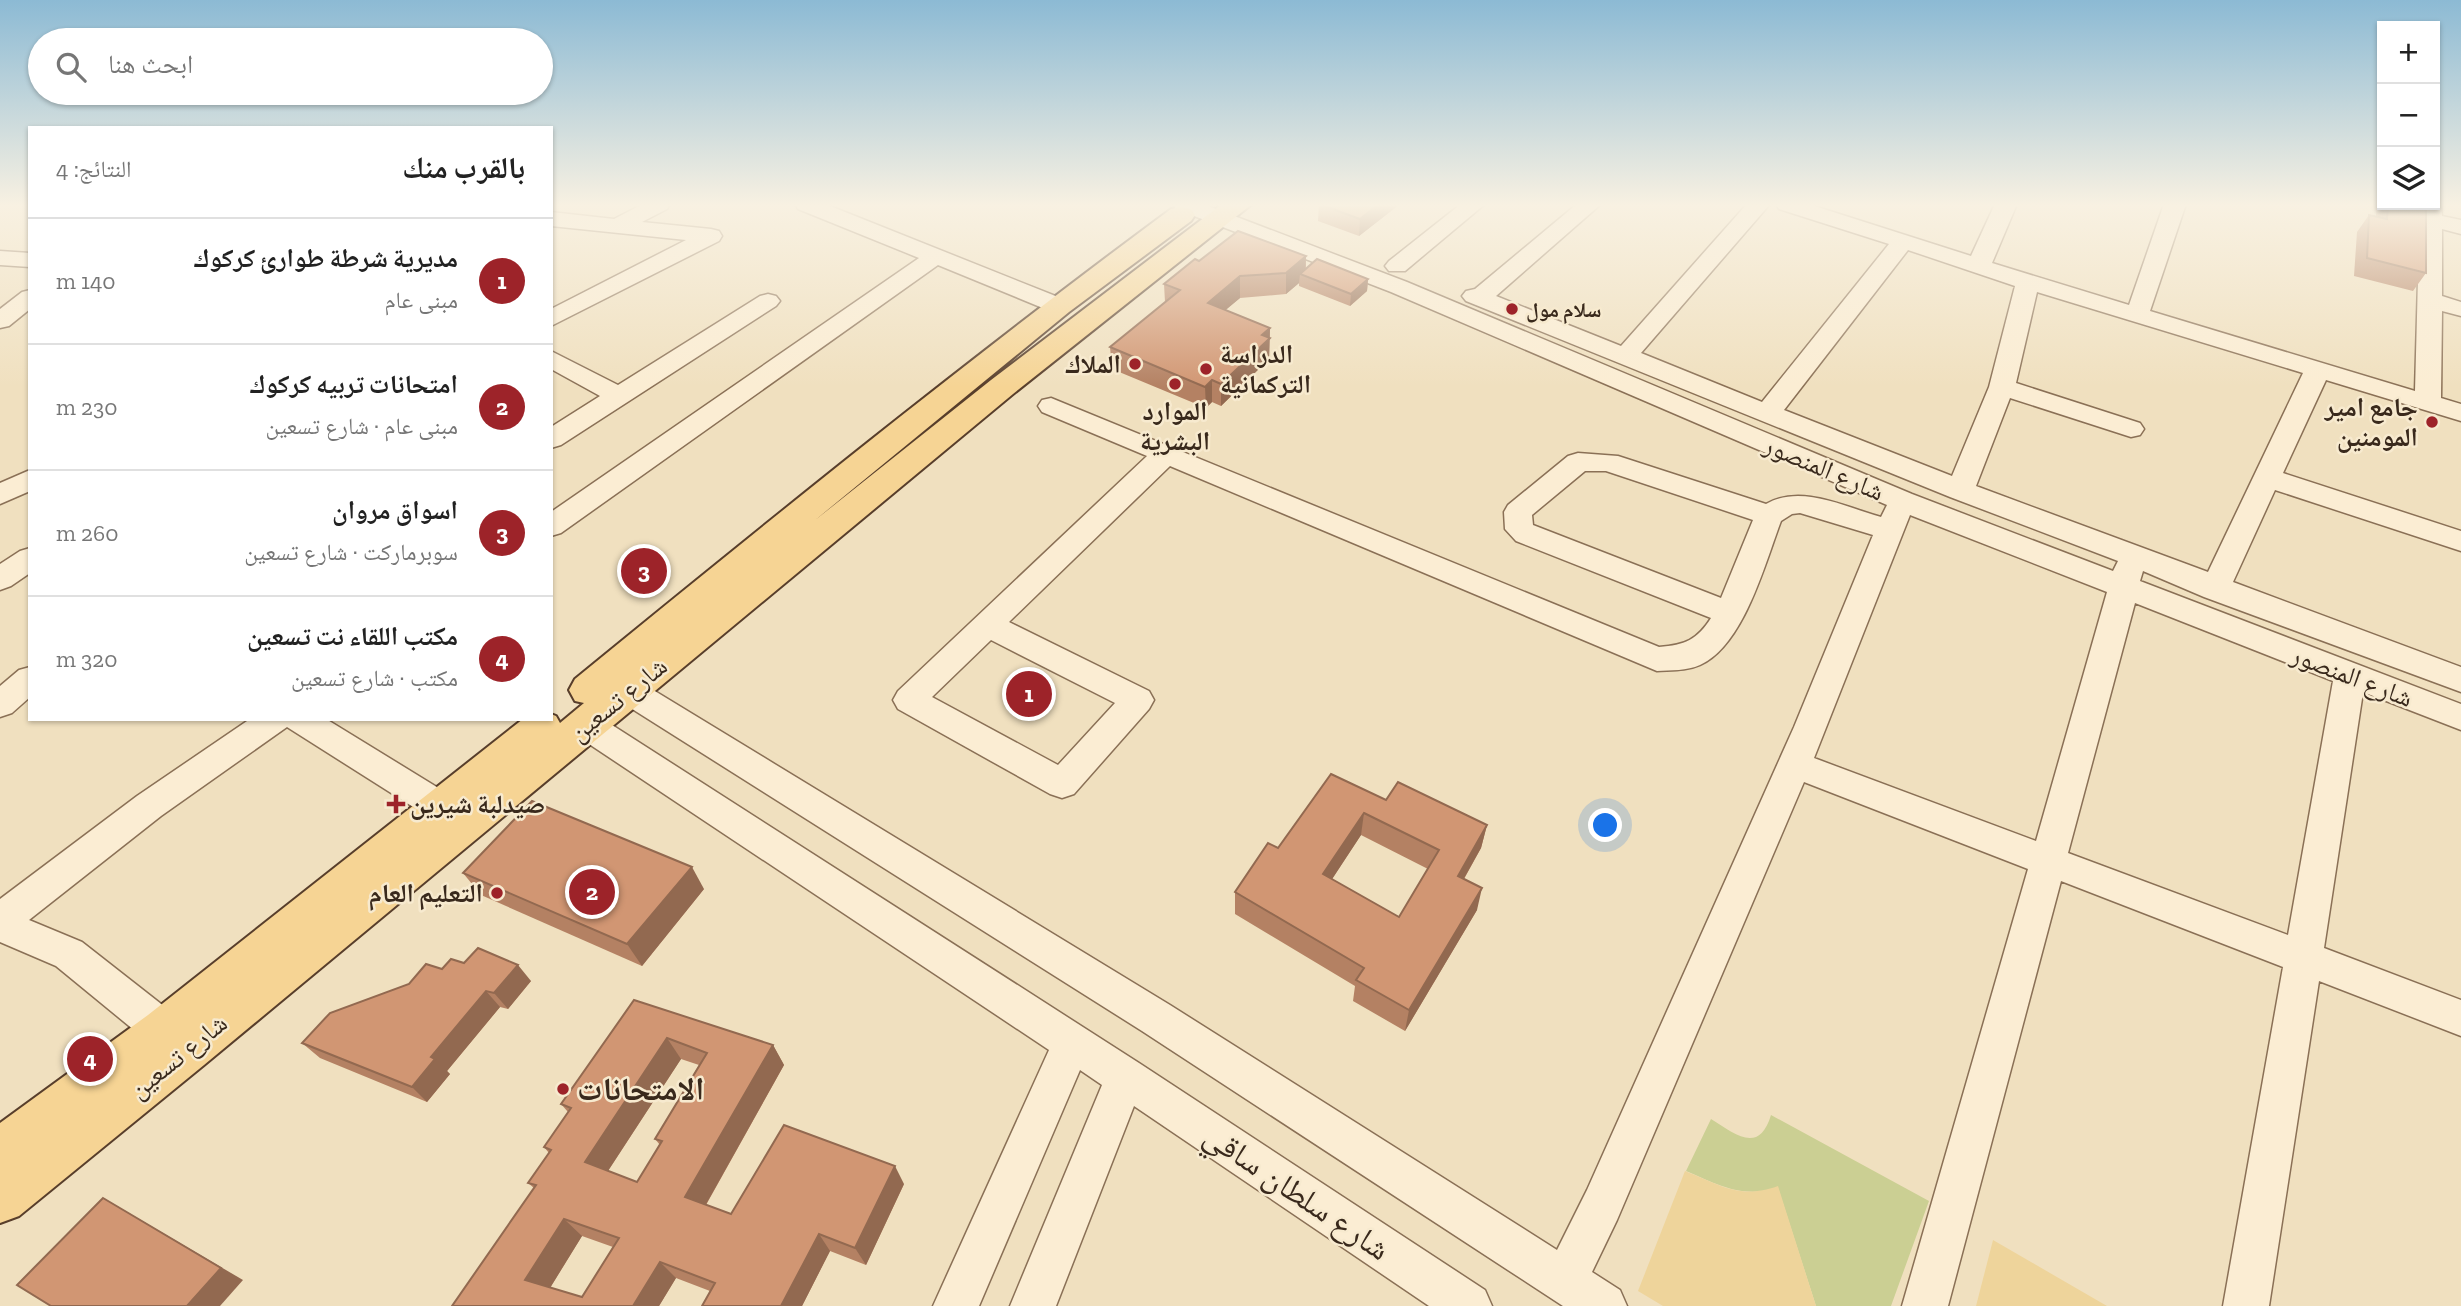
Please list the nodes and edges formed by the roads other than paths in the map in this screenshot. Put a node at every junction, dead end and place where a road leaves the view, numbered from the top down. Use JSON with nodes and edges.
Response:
{"nodes":[{"id":1,"x":655,"y":265,"type":"edge"},
{"id":2,"x":923,"y":265,"type":"edge"},
{"id":3,"x":958,"y":265,"type":"edge"},
{"id":4,"x":1122,"y":265,"type":"edge"},
{"id":5,"x":1144,"y":265,"type":"edge"},
{"id":6,"x":1347,"y":265,"type":"edge"},
{"id":7,"x":1394,"y":265,"type":"edge"},
{"id":8,"x":1518,"y":265,"type":"edge"},
{"id":9,"x":1705,"y":265,"type":"edge"},
{"id":10,"x":1884,"y":265,"type":"edge"},
{"id":11,"x":1979,"y":265,"type":"edge"},
{"id":12,"x":2154,"y":265,"type":"edge"},
{"id":13,"x":2431,"y":265,"type":"edge"},
{"id":14,"x":1397,"y":266,"type":"joint"},
{"id":15,"x":2028,"y":282,"type":"junction"},
{"id":16,"x":1479,"y":298,"type":"junction"},
{"id":17,"x":28,"y":299,"type":"edge"},
{"id":18,"x":768,"y":301,"type":"dead end"},
{"id":19,"x":2431,"y":301,"type":"junction"},
{"id":20,"x":1059,"y":306,"type":"junction"},
{"id":21,"x":2461,"y":309,"type":"edge"},
{"id":22,"x":2137,"y":316,"type":"junction"},
{"id":23,"x":553,"y":318,"type":"edge"},
{"id":24,"x":0,"y":321,"type":"edge"},
{"id":25,"x":1625,"y":356,"type":"junction"},
{"id":26,"x":553,"y":360,"type":"edge"},
{"id":27,"x":2318,"y":369,"type":"junction"},
{"id":28,"x":2002,"y":387,"type":"junction"},
{"id":29,"x":618,"y":396,"type":"junction"},
{"id":30,"x":2428,"y":403,"type":"junction"},
{"id":31,"x":1051,"y":406,"type":"dead end"},
{"id":32,"x":1768,"y":412,"type":"junction"},
{"id":33,"x":2461,"y":412,"type":"edge"},
{"id":34,"x":2131,"y":429,"type":"dead end"},
{"id":35,"x":553,"y":438,"type":"edge"},
{"id":36,"x":1166,"y":454,"type":"junction"},
{"id":37,"x":2269,"y":478,"type":"junction"},
{"id":38,"x":28,"y":480,"type":"edge"},
{"id":39,"x":1960,"y":490,"type":"junction"},
{"id":40,"x":0,"y":495,"type":"edge"},
{"id":41,"x":1769,"y":515,"type":"junction"},
{"id":42,"x":1896,"y":515,"type":"junction"},
{"id":43,"x":553,"y":525,"type":"edge"},
{"id":44,"x":2461,"y":541,"type":"edge"},
{"id":45,"x":28,"y":559,"type":"edge"},
{"id":46,"x":2128,"y":572,"type":"junction"},
{"id":47,"x":0,"y":579,"type":"edge"},
{"id":48,"x":2215,"y":589,"type":"junction"},
{"id":49,"x":1730,"y":613,"type":"junction"},
{"id":50,"x":988,"y":625,"type":"junction"},
{"id":51,"x":2350,"y":676,"type":"junction"},
{"id":52,"x":2461,"y":680,"type":"edge"},
{"id":53,"x":28,"y":681,"type":"edge"},
{"id":54,"x":629,"y":691,"type":"junction"},
{"id":55,"x":0,"y":704,"type":"edge"},
{"id":56,"x":2461,"y":717,"type":"edge"},
{"id":57,"x":553,"y":718,"type":"edge"},
{"id":58,"x":272,"y":721,"type":"edge"},
{"id":59,"x":302,"y":721,"type":"edge"},
{"id":60,"x":550,"y":721,"type":"edge"},
{"id":61,"x":586,"y":725,"type":"junction"},
{"id":62,"x":1794,"y":764,"type":"junction"},
{"id":63,"x":441,"y":807,"type":"junction"},
{"id":64,"x":2048,"y":860,"type":"junction"},
{"id":65,"x":0,"y":923,"type":"edge"},
{"id":66,"x":2303,"y":957,"type":"junction"},
{"id":67,"x":2461,"y":1018,"type":"edge"},
{"id":68,"x":165,"y":1031,"type":"junction"},
{"id":69,"x":1072,"y":1043,"type":"junction"},
{"id":70,"x":1125,"y":1077,"type":"junction"},
{"id":71,"x":0,"y":1154,"type":"edge"},
{"id":72,"x":0,"y":1197,"type":"edge"},
{"id":73,"x":1564,"y":1281,"type":"junction"},
{"id":74,"x":1443,"y":1298,"type":"edge"},
{"id":75,"x":956,"y":1306,"type":"edge"},
{"id":76,"x":1033,"y":1306,"type":"edge"},
{"id":77,"x":1604,"y":1306,"type":"edge"},
{"id":78,"x":1925,"y":1306,"type":"edge"},
{"id":79,"x":2246,"y":1306,"type":"edge"}],
"edges":[{"from":1,"to":23,"type":"street"},
{"from":2,"to":43,"type":"street"},
{"from":3,"to":20,"type":"street"},
{"from":4,"to":20,"type":"main road","name":"شارع تسعين"},
{"from":5,"to":54,"type":"main road","name":"شارع تسعين"},
{"from":6,"to":42,"type":"street","name":"شارع المنصور"},
{"from":7,"to":14,"type":"street","name":"شارع المنصور"},
{"from":8,"to":16,"type":"street"},
{"from":9,"to":25,"type":"street"},
{"from":10,"to":32,"type":"street"},
{"from":11,"to":15,"type":"street"},
{"from":12,"to":22,"type":"street"},
{"from":13,"to":19,"type":"street"},
{"from":14,"to":16,"type":"street","name":"شارع المنصور"},
{"from":15,"to":22,"type":"street"},
{"from":15,"to":28,"type":"street"},
{"from":16,"to":25,"type":"street","name":"شارع المنصور"},
{"from":17,"to":24,"type":"street"},
{"from":18,"to":29,"type":"street"},
{"from":19,"to":21,"type":"street"},
{"from":19,"to":30,"type":"street"},
{"from":20,"to":57,"type":"main road","name":"شارع تسعين"},
{"from":22,"to":27,"type":"street"},
{"from":25,"to":32,"type":"street","name":"شارع المنصور"},
{"from":26,"to":29,"type":"street"},
{"from":27,"to":30,"type":"street"},
{"from":27,"to":37,"type":"street"},
{"from":28,"to":34,"type":"street"},
{"from":28,"to":39,"type":"street"},
{"from":29,"to":35,"type":"street"},
{"from":30,"to":33,"type":"street"},
{"from":31,"to":36,"type":"street"},
{"from":32,"to":39,"type":"street","name":"شارع المنصور"},
{"from":36,"to":49,"type":"street"},
{"from":36,"to":50,"type":"street"},
{"from":37,"to":44,"type":"street"},
{"from":37,"to":48,"type":"street"},
{"from":38,"to":40,"type":"street"},
{"from":39,"to":46,"type":"street","name":"شارع المنصور"},
{"from":41,"to":42,"type":"street"},
{"from":41,"to":49,"type":"street"},
{"from":41,"to":49,"type":"street"},
{"from":42,"to":46,"type":"street","name":"شارع المنصور"},
{"from":42,"to":62,"type":"street"},
{"from":45,"to":47,"type":"street"},
{"from":46,"to":48,"type":"street","name":"شارع المنصور"},
{"from":46,"to":51,"type":"street","name":"شارع المنصور"},
{"from":46,"to":64,"type":"street"},
{"from":48,"to":52,"type":"street","name":"شارع المنصور"},
{"from":50,"to":50,"type":"street"},
{"from":51,"to":56,"type":"street","name":"شارع المنصور"},
{"from":51,"to":66,"type":"street"},
{"from":53,"to":55,"type":"street"},
{"from":54,"to":61,"type":"main road","name":"شارع تسعين"},
{"from":54,"to":73,"type":"street"},
{"from":58,"to":65,"type":"street"},
{"from":59,"to":63,"type":"street"},
{"from":60,"to":63,"type":"main road","name":"شارع تسعين"},
{"from":61,"to":69,"type":"street","name":"شارع سلطان ساقي"},
{"from":61,"to":72,"type":"main road","name":"شارع تسعين"},
{"from":62,"to":64,"type":"street"},
{"from":62,"to":73,"type":"street"},
{"from":63,"to":68,"type":"main road","name":"شارع تسعين"},
{"from":64,"to":66,"type":"street"},
{"from":64,"to":78,"type":"street"},
{"from":65,"to":68,"type":"street"},
{"from":66,"to":67,"type":"street"},
{"from":66,"to":79,"type":"street"},
{"from":68,"to":71,"type":"main road","name":"شارع تسعين"},
{"from":69,"to":70,"type":"street","name":"شارع سلطان ساقي"},
{"from":69,"to":75,"type":"street"},
{"from":70,"to":74,"type":"street","name":"شارع سلطان ساقي"},
{"from":70,"to":76,"type":"street"},
{"from":73,"to":77,"type":"street"}]}
